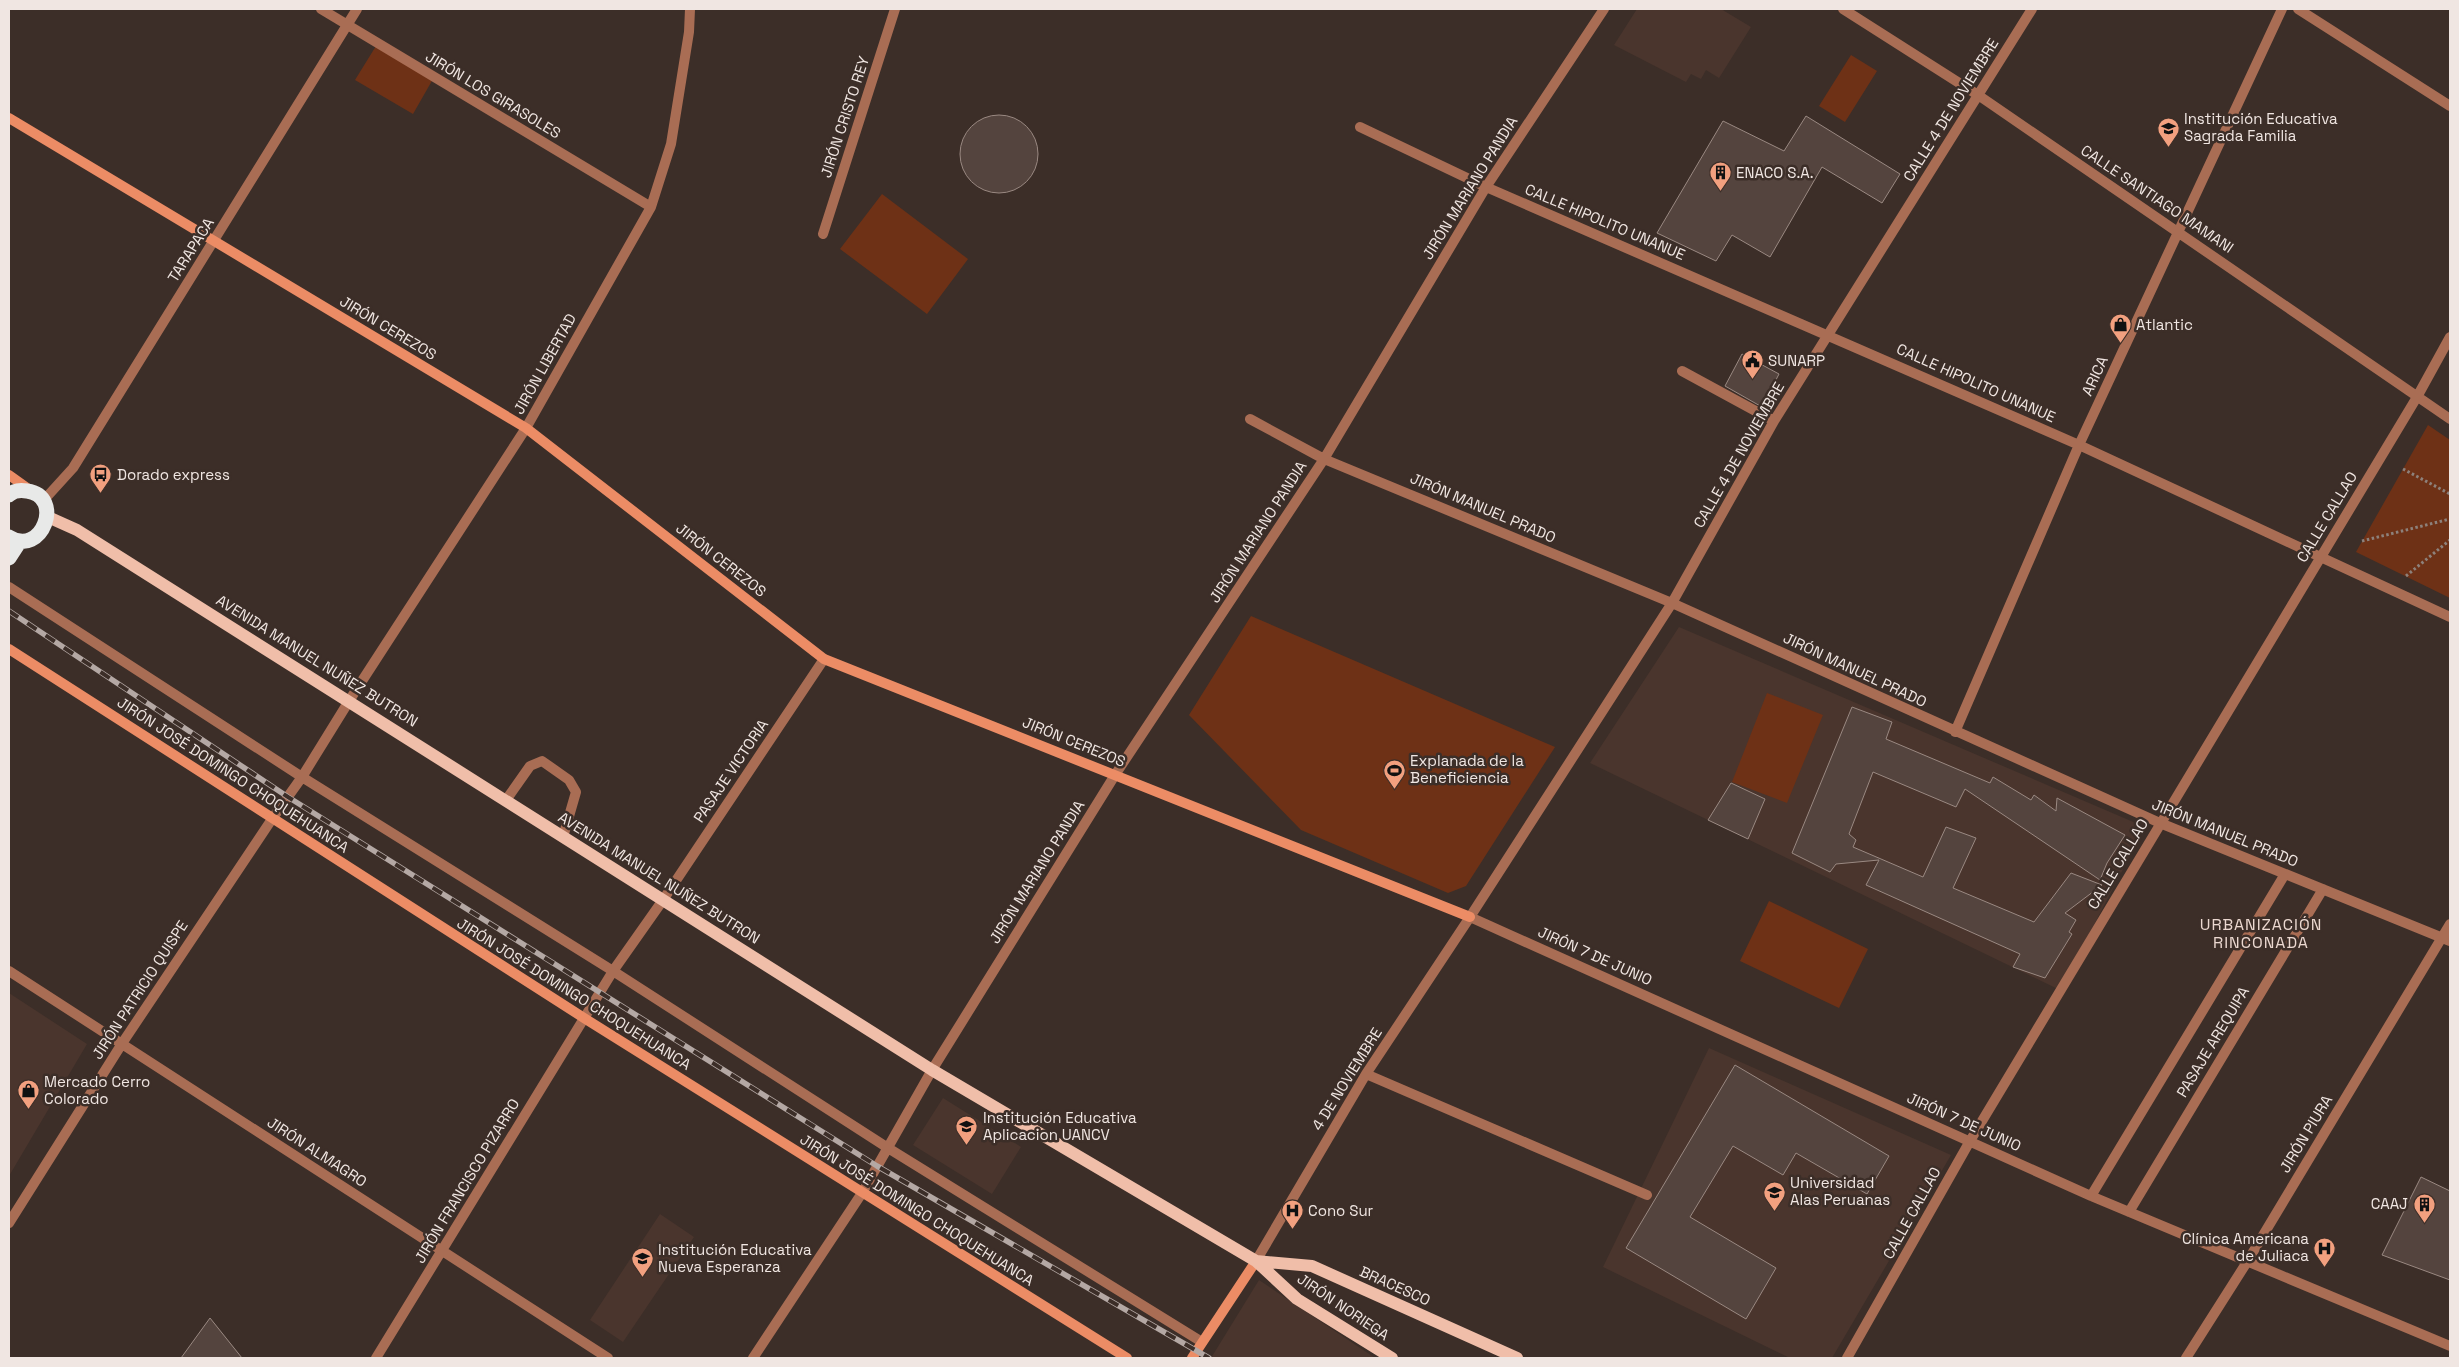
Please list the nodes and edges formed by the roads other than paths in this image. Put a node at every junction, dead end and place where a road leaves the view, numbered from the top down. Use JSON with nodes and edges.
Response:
{"nodes":[{"id":1,"x":321,"y":9,"type":"edge"},
{"id":2,"x":357,"y":9,"type":"edge"},
{"id":3,"x":690,"y":9,"type":"edge"},
{"id":4,"x":895,"y":9,"type":"edge"},
{"id":5,"x":1604,"y":9,"type":"edge"},
{"id":6,"x":1843,"y":9,"type":"edge"},
{"id":7,"x":2032,"y":9,"type":"edge"},
{"id":8,"x":2282,"y":9,"type":"edge"},
{"id":9,"x":2298,"y":9,"type":"edge"},
{"id":10,"x":347,"y":24,"type":"junction"},
{"id":11,"x":1978,"y":95,"type":"junction"},
{"id":12,"x":2450,"y":106,"type":"edge"},
{"id":13,"x":9,"y":118,"type":"edge"},
{"id":14,"x":1360,"y":127,"type":"dead end"},
{"id":15,"x":1486,"y":187,"type":"junction"},
{"id":16,"x":650,"y":207,"type":"junction"},
{"id":17,"x":2180,"y":232,"type":"junction"},
{"id":18,"x":823,"y":234,"type":"dead end"},
{"id":19,"x":214,"y":241,"type":"junction"},
{"id":20,"x":1829,"y":335,"type":"junction"},
{"id":21,"x":2450,"y":337,"type":"edge"},
{"id":22,"x":1682,"y":370,"type":"dead end"},
{"id":23,"x":2417,"y":397,"type":"junction"},
{"id":24,"x":2450,"y":419,"type":"edge"},
{"id":25,"x":1250,"y":420,"type":"dead end"},
{"id":26,"x":1774,"y":421,"type":"junction"},
{"id":27,"x":526,"y":428,"type":"junction"},
{"id":28,"x":2079,"y":445,"type":"junction"},
{"id":29,"x":1324,"y":459,"type":"junction"},
{"id":30,"x":9,"y":475,"type":"edge"},
{"id":31,"x":30,"y":491,"type":"junction"},
{"id":32,"x":10,"y":492,"type":"edge"},
{"id":33,"x":43,"y":501,"type":"junction"},
{"id":34,"x":48,"y":517,"type":"junction"},
{"id":35,"x":14,"y":540,"type":"edge"},
{"id":36,"x":9,"y":558,"type":"edge"},
{"id":37,"x":2320,"y":558,"type":"junction"},
{"id":38,"x":9,"y":587,"type":"edge"},
{"id":39,"x":1672,"y":603,"type":"junction"},
{"id":40,"x":2450,"y":617,"type":"edge"},
{"id":41,"x":9,"y":649,"type":"edge"},
{"id":42,"x":824,"y":659,"type":"junction"},
{"id":43,"x":349,"y":701,"type":"junction"},
{"id":44,"x":1955,"y":732,"type":"junction"},
{"id":45,"x":1115,"y":775,"type":"junction"},
{"id":46,"x":302,"y":778,"type":"junction"},
{"id":47,"x":506,"y":800,"type":"junction"},
{"id":48,"x":272,"y":818,"type":"junction"},
{"id":49,"x":2160,"y":824,"type":"junction"},
{"id":50,"x":563,"y":837,"type":"junction"},
{"id":51,"x":2285,"y":874,"type":"junction"},
{"id":52,"x":2323,"y":889,"type":"junction"},
{"id":53,"x":663,"y":900,"type":"junction"},
{"id":54,"x":1470,"y":917,"type":"junction"},
{"id":55,"x":2450,"y":924,"type":"edge"},
{"id":56,"x":2446,"y":939,"type":"edge"},
{"id":57,"x":9,"y":971,"type":"edge"},
{"id":58,"x":613,"y":971,"type":"junction"},
{"id":59,"x":584,"y":1018,"type":"junction"},
{"id":60,"x":122,"y":1042,"type":"junction"},
{"id":61,"x":932,"y":1070,"type":"junction"},
{"id":62,"x":1366,"y":1074,"type":"junction"},
{"id":63,"x":1970,"y":1141,"type":"junction"},
{"id":64,"x":888,"y":1148,"type":"junction"},
{"id":65,"x":862,"y":1193,"type":"junction"},
{"id":66,"x":1647,"y":1195,"type":"dead end"},
{"id":67,"x":2091,"y":1196,"type":"junction"},
{"id":68,"x":2129,"y":1212,"type":"junction"},
{"id":69,"x":9,"y":1223,"type":"edge"},
{"id":70,"x":442,"y":1252,"type":"junction"},
{"id":71,"x":1256,"y":1261,"type":"junction"},
{"id":72,"x":2246,"y":1262,"type":"junction"},
{"id":73,"x":1202,"y":1342,"type":"junction"},
{"id":74,"x":2450,"y":1346,"type":"edge"},
{"id":75,"x":376,"y":1358,"type":"edge"},
{"id":76,"x":608,"y":1358,"type":"edge"},
{"id":77,"x":753,"y":1358,"type":"edge"},
{"id":78,"x":1127,"y":1358,"type":"edge"},
{"id":79,"x":1192,"y":1358,"type":"edge"},
{"id":80,"x":1392,"y":1358,"type":"edge"},
{"id":81,"x":1517,"y":1358,"type":"edge"},
{"id":82,"x":1848,"y":1358,"type":"edge"},
{"id":83,"x":2186,"y":1358,"type":"edge"}],
"edges":[{"from":1,"to":10,"type":"street","name":"JIRÓN LOS GIRASOLES"},
{"from":2,"to":10,"type":"street","name":"TARAPACA"},
{"from":3,"to":16,"type":"street","name":"JIRÓN LIBERTAD"},
{"from":4,"to":18,"type":"street","name":"JIRÓN CRISTO REY"},
{"from":5,"to":15,"type":"street","name":"JIRÓN MARIANO PANDIA"},
{"from":6,"to":11,"type":"street","name":"CALLE SANTIAGO MAMANI"},
{"from":7,"to":11,"type":"street","name":"CALLE 4 DE NOVIEMBRE"},
{"from":8,"to":17,"type":"street","name":"ARICA"},
{"from":9,"to":12,"type":"street"},
{"from":10,"to":16,"type":"street","name":"JIRÓN LOS GIRASOLES"},
{"from":10,"to":19,"type":"street","name":"TARAPACA"},
{"from":11,"to":17,"type":"street","name":"CALLE SANTIAGO MAMANI"},
{"from":11,"to":20,"type":"street","name":"CALLE 4 DE NOVIEMBRE"},
{"from":13,"to":19,"type":"street","name":"JIRÓN CEREZOS"},
{"from":14,"to":15,"type":"street","name":"CALLE HIPOLITO UNANUE"},
{"from":15,"to":20,"type":"street","name":"CALLE HIPOLITO UNANUE"},
{"from":15,"to":29,"type":"street","name":"JIRÓN MARIANO PANDIA"},
{"from":16,"to":27,"type":"street","name":"JIRÓN LIBERTAD"},
{"from":17,"to":23,"type":"street","name":"CALLE SANTIAGO MAMANI"},
{"from":17,"to":28,"type":"street","name":"ARICA"},
{"from":19,"to":27,"type":"street","name":"JIRÓN CEREZOS"},
{"from":19,"to":33,"type":"street","name":"TARAPACA"},
{"from":20,"to":26,"type":"street","name":"CALLE 4 DE NOVIEMBRE"},
{"from":20,"to":28,"type":"street","name":"CALLE HIPOLITO UNANUE"},
{"from":21,"to":23,"type":"street","name":"CALLE CALLAO"},
{"from":22,"to":26,"type":"street"},
{"from":23,"to":24,"type":"street","name":"CALLE SANTIAGO MAMANI"},
{"from":23,"to":37,"type":"street","name":"CALLE CALLAO"},
{"from":25,"to":29,"type":"street","name":"JIRÓN MANUEL PRADO"},
{"from":26,"to":39,"type":"street","name":"CALLE 4 DE NOVIEMBRE"},
{"from":27,"to":42,"type":"street","name":"JIRÓN CEREZOS"},
{"from":27,"to":43,"type":"street","name":"JIRÓN LIBERTAD"},
{"from":28,"to":37,"type":"street","name":"CALLE HIPOLITO UNANUE"},
{"from":28,"to":44,"type":"street","name":"ARICA"},
{"from":29,"to":39,"type":"street","name":"JIRÓN MANUEL PRADO"},
{"from":29,"to":45,"type":"street","name":"JIRÓN MARIANO PANDIA"},
{"from":30,"to":31,"type":"street"},
{"from":31,"to":32,"type":"highway"},
{"from":31,"to":33,"type":"highway"},
{"from":33,"to":34,"type":"highway"},
{"from":34,"to":35,"type":"highway"},
{"from":34,"to":43,"type":"main road","name":"AVENIDA MANUEL NUÑEZ BUTRON"},
{"from":35,"to":36,"type":"highway"},
{"from":37,"to":40,"type":"street","name":"CALLE HIPOLITO UNANUE"},
{"from":37,"to":49,"type":"street","name":"CALLE CALLAO"},
{"from":38,"to":46,"type":"street"},
{"from":39,"to":44,"type":"street","name":"JIRÓN MANUEL PRADO"},
{"from":39,"to":54,"type":"street","name":"CALLE 4 DE NOVIEMBRE"},
{"from":41,"to":48,"type":"street","name":"JIRÓN JOSÉ DOMINGO CHOQUEHUANCA"},
{"from":42,"to":45,"type":"street","name":"JIRÓN CEREZOS"},
{"from":42,"to":53,"type":"street","name":"PASAJE VICTORIA"},
{"from":43,"to":46,"type":"street","name":"JIRÓN LIBERTAD"},
{"from":43,"to":47,"type":"main road","name":"AVENIDA MANUEL NUÑEZ BUTRON"},
{"from":44,"to":49,"type":"street","name":"JIRÓN MANUEL PRADO"},
{"from":45,"to":54,"type":"street","name":"JIRÓN CEREZOS"},
{"from":45,"to":61,"type":"street","name":"JIRÓN MARIANO PANDIA"},
{"from":46,"to":48,"type":"street","name":"JIRÓN PATRICIO QUISPE"},
{"from":46,"to":58,"type":"street"},
{"from":47,"to":50,"type":"main road","name":"AVENIDA MANUEL NUÑEZ BUTRON"},
{"from":47,"to":50,"type":"street"},
{"from":48,"to":59,"type":"street","name":"JIRÓN JOSÉ DOMINGO CHOQUEHUANCA"},
{"from":48,"to":60,"type":"street","name":"JIRÓN PATRICIO QUISPE"},
{"from":49,"to":51,"type":"street","name":"JIRÓN MANUEL PRADO"},
{"from":49,"to":63,"type":"street","name":"CALLE CALLAO"},
{"from":50,"to":53,"type":"main road","name":"AVENIDA MANUEL NUÑEZ BUTRON"},
{"from":51,"to":52,"type":"street","name":"JIRÓN MANUEL PRADO"},
{"from":51,"to":67,"type":"street","name":"PASAJE AREQUIPA"},
{"from":52,"to":56,"type":"street","name":"JIRÓN MANUEL PRADO"},
{"from":52,"to":68,"type":"street","name":"PASAJE AREQUIPA"},
{"from":53,"to":58,"type":"street","name":"PASAJE VICTORIA"},
{"from":53,"to":61,"type":"main road","name":"AVENIDA MANUEL NUÑEZ BUTRON"},
{"from":54,"to":62,"type":"street","name":"4 DE NOVIEMBRE"},
{"from":54,"to":63,"type":"street","name":"JIRÓN 7 DE JUNIO"},
{"from":55,"to":56,"type":"street","name":"JIRÓN PIURA"},
{"from":56,"to":72,"type":"street","name":"JIRÓN PIURA"},
{"from":57,"to":60,"type":"street","name":"JIRÓN ALMAGRO"},
{"from":58,"to":59,"type":"street","name":"JIRÓN FRANCISCO PIZARRO"},
{"from":58,"to":64,"type":"street"},
{"from":59,"to":65,"type":"street","name":"JIRÓN JOSÉ DOMINGO CHOQUEHUANCA"},
{"from":59,"to":70,"type":"street","name":"JIRÓN FRANCISCO PIZARRO"},
{"from":60,"to":69,"type":"street","name":"JIRÓN PATRICIO QUISPE"},
{"from":60,"to":70,"type":"street","name":"JIRÓN ALMAGRO"},
{"from":61,"to":64,"type":"street","name":"JIRÓN MARIANO PANDIA"},
{"from":61,"to":71,"type":"main road","name":"AVENIDA MANUEL NUÑEZ BUTRON"},
{"from":62,"to":66,"type":"street"},
{"from":62,"to":71,"type":"street","name":"4 DE NOVIEMBRE"},
{"from":63,"to":67,"type":"street","name":"JIRÓN 7 DE JUNIO"},
{"from":63,"to":82,"type":"street","name":"CALLE CALLAO"},
{"from":64,"to":65,"type":"street","name":"JIRÓN MARIANO PANDIA"},
{"from":64,"to":73,"type":"street"},
{"from":65,"to":77,"type":"street","name":"JIRÓN MARIANO PANDIA"},
{"from":65,"to":78,"type":"street","name":"JIRÓN JOSÉ DOMINGO CHOQUEHUANCA"},
{"from":67,"to":68,"type":"street","name":"JIRÓN 7 DE JUNIO"},
{"from":68,"to":72,"type":"street","name":"JIRÓN 7 DE JUNIO"},
{"from":70,"to":75,"type":"street","name":"JIRÓN FRANCISCO PIZARRO"},
{"from":70,"to":76,"type":"street","name":"JIRÓN ALMAGRO"},
{"from":71,"to":73,"type":"street"},
{"from":71,"to":80,"type":"main road","name":"JIRÓN NORIEGA"},
{"from":71,"to":81,"type":"main road","name":"BRACESCO"},
{"from":72,"to":74,"type":"street","name":"JIRÓN 7 DE JUNIO"},
{"from":72,"to":83,"type":"street","name":"JIRÓN PIURA"},
{"from":73,"to":79,"type":"street"}]}
